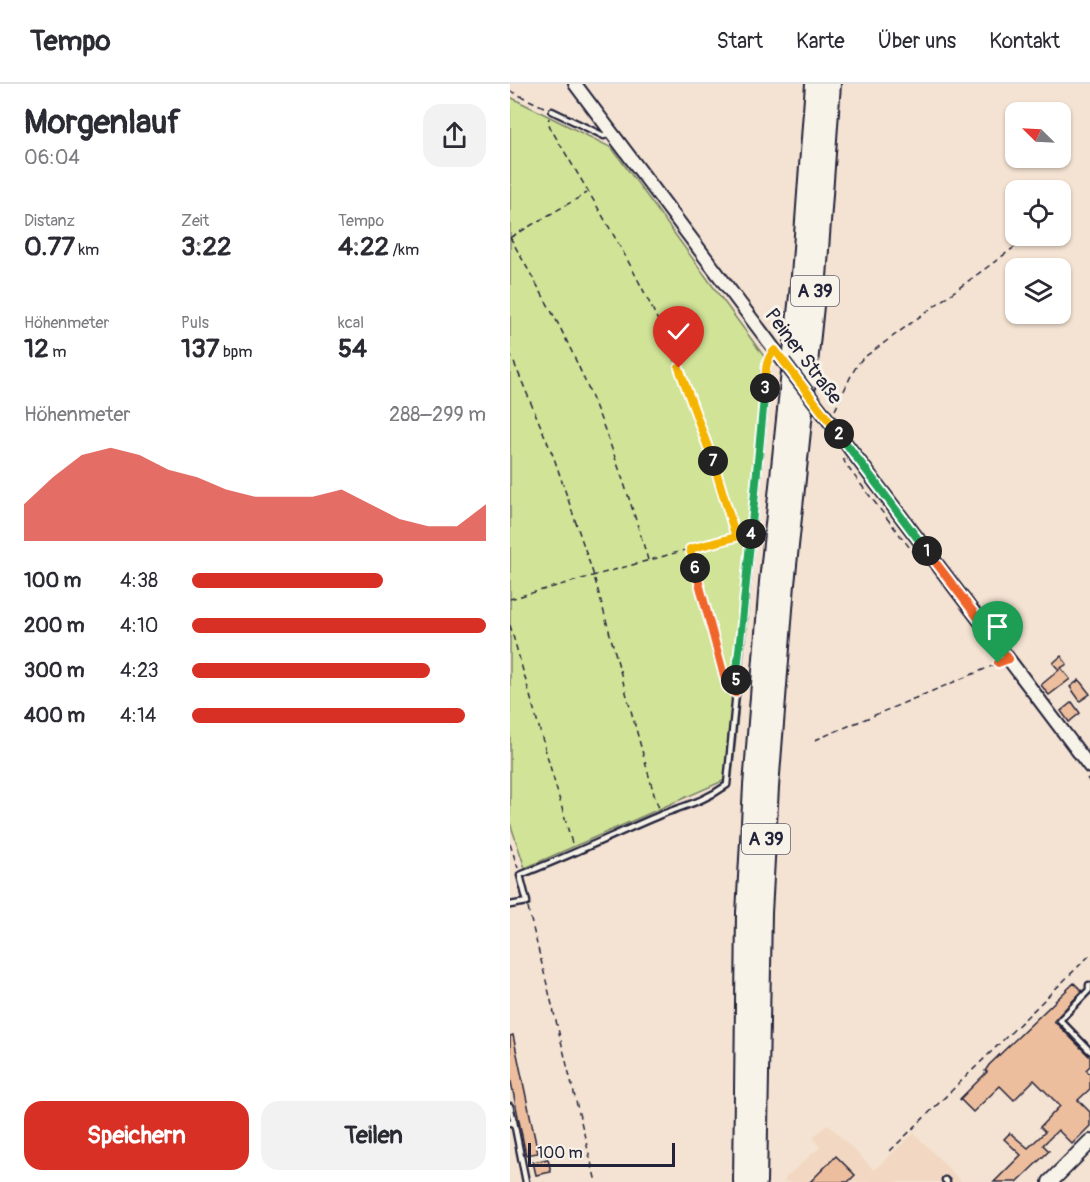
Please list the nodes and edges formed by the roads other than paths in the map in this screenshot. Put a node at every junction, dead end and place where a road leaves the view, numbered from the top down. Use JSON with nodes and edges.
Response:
{"nodes":[{"id":1,"x":575,"y":84,"type":"edge"},
{"id":2,"x":815,"y":84,"type":"edge"},
{"id":3,"x":831,"y":84,"type":"edge"},
{"id":4,"x":552,"y":111,"type":"road end"},
{"id":5,"x":610,"y":131,"type":"junction"},
{"id":6,"x":775,"y":350,"type":"junction"},
{"id":7,"x":1090,"y":767,"type":"edge"},
{"id":8,"x":510,"y":905,"type":"edge"},
{"id":9,"x":1089,"y":985,"type":"edge"},
{"id":10,"x":1090,"y":1051,"type":"edge"},
{"id":11,"x":510,"y":1106,"type":"edge"},
{"id":12,"x":512,"y":1122,"type":"edge"},
{"id":13,"x":1090,"y":1142,"type":"edge"},
{"id":14,"x":526,"y":1182,"type":"edge"},
{"id":15,"x":743,"y":1182,"type":"edge"},
{"id":16,"x":757,"y":1182,"type":"edge"},
{"id":17,"x":1050,"y":1182,"type":"edge"}],
"edges":[{"from":1,"to":5,"type":"street","name":"Peiner Straße"},
{"from":2,"to":15,"type":"highway","number":"A 39"},
{"from":3,"to":16,"type":"highway","number":"A 39"},
{"from":4,"to":5,"type":"lane"},
{"from":5,"to":6,"type":"street","name":"Peiner Straße"},
{"from":6,"to":7,"type":"street","name":"Peiner Straße","bridge":true},
{"from":6,"to":8,"type":"lane"},
{"from":9,"to":10,"type":"lane"},
{"from":11,"to":12,"type":"lane"},
{"from":12,"to":14,"type":"lane"},
{"from":13,"to":17,"type":"main road"}]}
